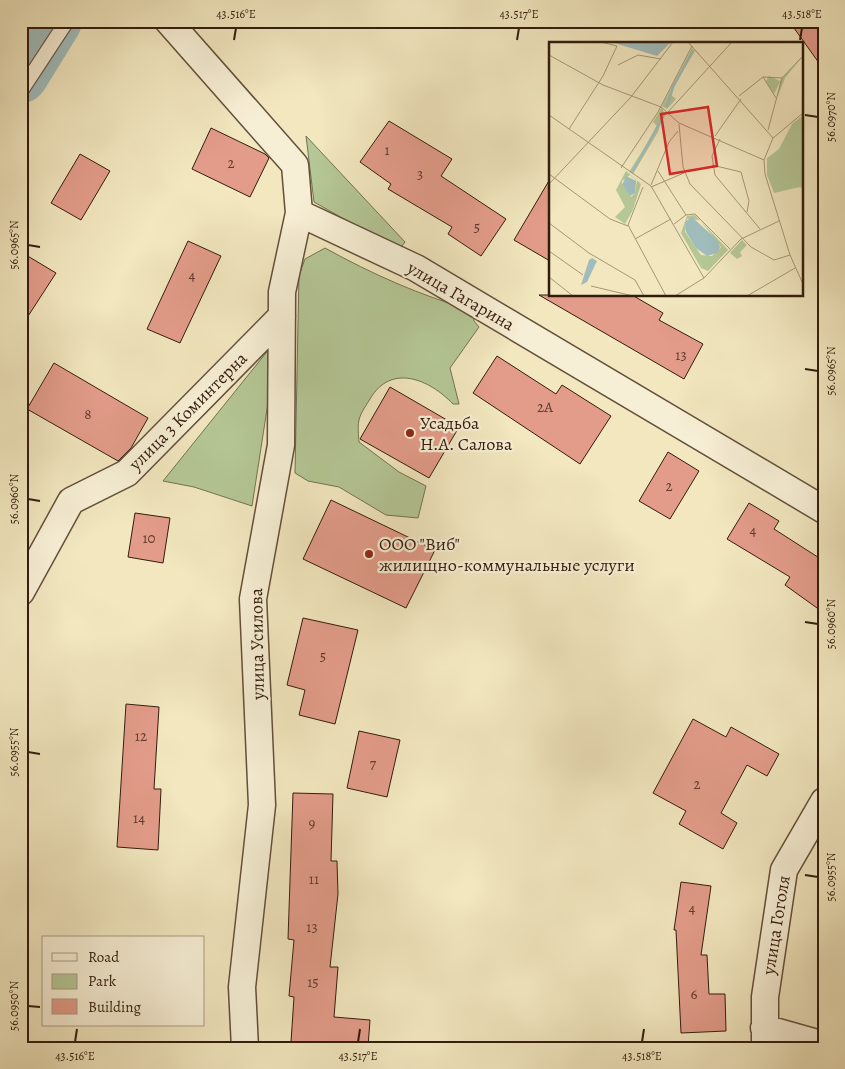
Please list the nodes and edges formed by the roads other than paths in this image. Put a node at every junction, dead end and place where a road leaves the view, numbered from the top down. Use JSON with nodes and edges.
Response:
{"nodes":[{"id":1,"x":67,"y":21,"type":"edge"},
{"id":2,"x":168,"y":21,"type":"edge"},
{"id":3,"x":21,"y":91,"type":"edge"},
{"id":4,"x":299,"y":213,"type":"junction"},
{"id":5,"x":282,"y":316,"type":"junction"},
{"id":6,"x":824,"y":510,"type":"edge"},
{"id":7,"x":21,"y":592,"type":"edge"},
{"id":8,"x":824,"y":801,"type":"edge"},
{"id":9,"x":765,"y":1038,"type":"edge"},
{"id":10,"x":824,"y":1045,"type":"edge"},
{"id":11,"x":245,"y":1048,"type":"edge"}],
"edges":[{"from":1,"to":3,"type":"lane"},
{"from":2,"to":4,"type":"street"},
{"from":4,"to":5,"type":"street","name":"улица Усилова"},
{"from":4,"to":6,"type":"street","name":"улица Гагарина"},
{"from":5,"to":7,"type":"street","name":"улица 3 Коминтерна"},
{"from":5,"to":11,"type":"street","name":"улица Усилова"},
{"from":8,"to":9,"type":"street","name":"улица Гоголя"},
{"from":9,"to":10,"type":"street","name":"улица Гоголя"}]}
